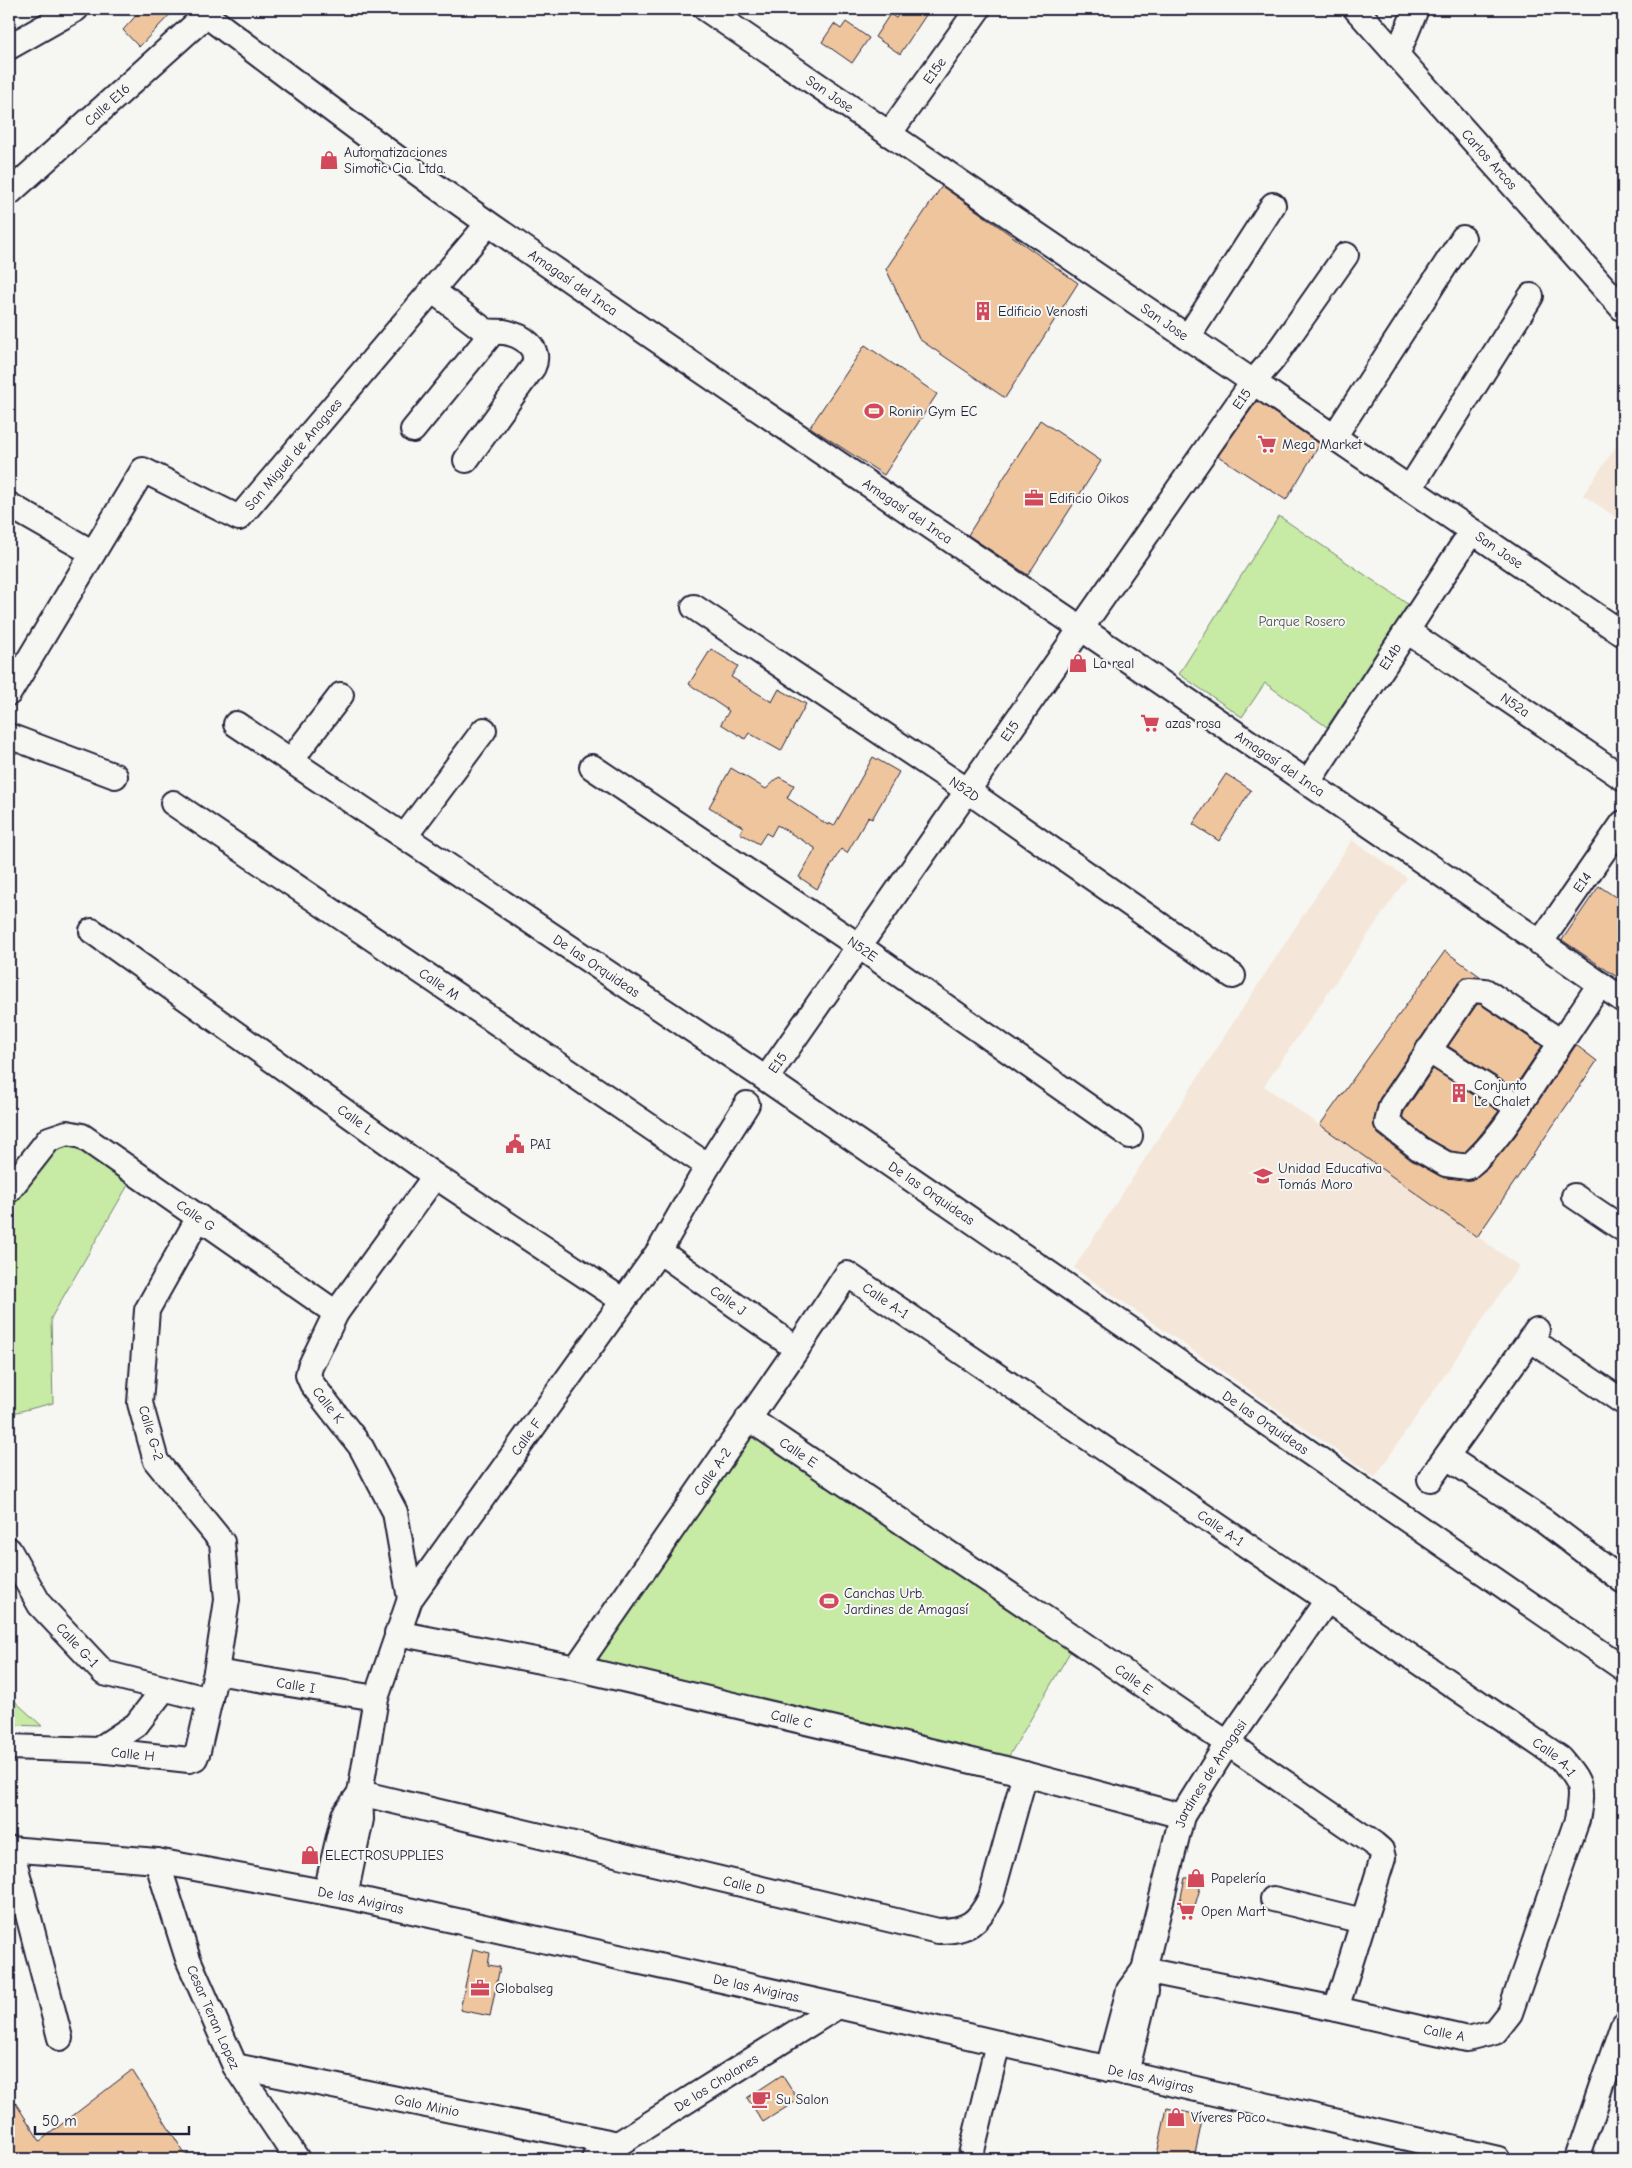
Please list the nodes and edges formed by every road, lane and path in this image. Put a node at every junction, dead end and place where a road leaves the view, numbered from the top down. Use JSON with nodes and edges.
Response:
{"nodes":[{"id":1,"x":76,"y":9,"type":"edge"},
{"id":2,"x":706,"y":9,"type":"edge"},
{"id":3,"x":978,"y":9,"type":"edge"},
{"id":4,"x":1356,"y":9,"type":"edge"},
{"id":5,"x":1416,"y":9,"type":"edge"},
{"id":6,"x":205,"y":12,"type":"edge"},
{"id":7,"x":9,"y":48,"type":"edge"},
{"id":8,"x":1397,"y":55,"type":"junction"},
{"id":9,"x":889,"y":134,"type":"junction"},
{"id":10,"x":9,"y":193,"type":"edge"},
{"id":11,"x":1273,"y":205,"type":"dead end"},
{"id":12,"x":488,"y":224,"type":"junction"},
{"id":13,"x":1463,"y":238,"type":"dead end"},
{"id":14,"x":1346,"y":255,"type":"dead end"},
{"id":15,"x":432,"y":290,"type":"junction"},
{"id":16,"x":1531,"y":296,"type":"dead end"},
{"id":17,"x":1623,"y":309,"type":"edge"},
{"id":18,"x":492,"y":333,"type":"junction"},
{"id":19,"x":1188,"y":337,"type":"junction"},
{"id":20,"x":1254,"y":381,"type":"junction"},
{"id":21,"x":413,"y":430,"type":"dead end"},
{"id":22,"x":1334,"y":436,"type":"junction"},
{"id":23,"x":466,"y":460,"type":"dead end"},
{"id":24,"x":1410,"y":488,"type":"junction"},
{"id":25,"x":9,"y":505,"type":"edge"},
{"id":26,"x":1472,"y":531,"type":"junction"},
{"id":27,"x":93,"y":553,"type":"junction"},
{"id":28,"x":694,"y":607,"type":"dead end"},
{"id":29,"x":1080,"y":628,"type":"junction"},
{"id":30,"x":1407,"y":631,"type":"junction"},
{"id":31,"x":1623,"y":634,"type":"edge"},
{"id":32,"x":9,"y":693,"type":"edge"},
{"id":33,"x":341,"y":695,"type":"dead end"},
{"id":34,"x":236,"y":724,"type":"dead end"},
{"id":35,"x":484,"y":730,"type":"dead end"},
{"id":36,"x":9,"y":736,"type":"edge"},
{"id":37,"x":292,"y":761,"type":"junction"},
{"id":38,"x":592,"y":767,"type":"dead end"},
{"id":39,"x":115,"y":776,"type":"dead end"},
{"id":40,"x":1623,"y":778,"type":"edge"},
{"id":41,"x":1308,"y":782,"type":"junction"},
{"id":42,"x":968,"y":791,"type":"junction"},
{"id":43,"x":173,"y":803,"type":"dead end"},
{"id":44,"x":1623,"y":823,"type":"edge"},
{"id":45,"x":405,"y":836,"type":"junction"},
{"id":46,"x":92,"y":931,"type":"dead end"},
{"id":47,"x":1540,"y":943,"type":"junction"},
{"id":48,"x":858,"y":946,"type":"junction"},
{"id":49,"x":1233,"y":976,"type":"dead end"},
{"id":50,"x":1600,"y":984,"type":"junction"},
{"id":51,"x":1623,"y":1000,"type":"edge"},
{"id":52,"x":1561,"y":1042,"type":"junction"},
{"id":53,"x":1428,"y":1050,"type":"junction"},
{"id":54,"x":766,"y":1079,"type":"junction"},
{"id":55,"x":747,"y":1104,"type":"dead end"},
{"id":56,"x":1518,"y":1107,"type":"junction"},
{"id":57,"x":1130,"y":1136,"type":"dead end"},
{"id":58,"x":708,"y":1166,"type":"junction"},
{"id":59,"x":435,"y":1176,"type":"junction"},
{"id":60,"x":9,"y":1190,"type":"edge"},
{"id":61,"x":1574,"y":1196,"type":"dead end"},
{"id":62,"x":200,"y":1217,"type":"junction"},
{"id":63,"x":1623,"y":1230,"type":"edge"},
{"id":64,"x":659,"y":1251,"type":"junction"},
{"id":65,"x":847,"y":1274,"type":"joint"},
{"id":66,"x":622,"y":1300,"type":"junction"},
{"id":67,"x":336,"y":1313,"type":"junction"},
{"id":68,"x":798,"y":1349,"type":"junction"},
{"id":69,"x":1623,"y":1402,"type":"edge"},
{"id":70,"x":748,"y":1418,"type":"junction"},
{"id":71,"x":1447,"y":1457,"type":"junction"},
{"id":72,"x":1430,"y":1479,"type":"dead end"},
{"id":73,"x":9,"y":1550,"type":"edge"},
{"id":74,"x":1623,"y":1581,"type":"edge"},
{"id":75,"x":410,"y":1598,"type":"junction"},
{"id":76,"x":1328,"y":1599,"type":"junction"},
{"id":77,"x":397,"y":1633,"type":"junction"},
{"id":78,"x":576,"y":1668,"type":"junction"},
{"id":79,"x":1623,"y":1668,"type":"edge"},
{"id":80,"x":216,"y":1672,"type":"junction"},
{"id":81,"x":164,"y":1688,"type":"junction"},
{"id":82,"x":376,"y":1698,"type":"junction"},
{"id":83,"x":210,"y":1700,"type":"junction"},
{"id":84,"x":1227,"y":1744,"type":"junction"},
{"id":85,"x":9,"y":1747,"type":"edge"},
{"id":86,"x":98,"y":1750,"type":"junction"},
{"id":87,"x":1025,"y":1774,"type":"junction"},
{"id":88,"x":360,"y":1793,"type":"junction"},
{"id":89,"x":1582,"y":1794,"type":"joint"},
{"id":90,"x":1182,"y":1816,"type":"junction"},
{"id":91,"x":10,"y":1849,"type":"edge"},
{"id":92,"x":157,"y":1860,"type":"junction"},
{"id":93,"x":336,"y":1894,"type":"junction"},
{"id":94,"x":1273,"y":1898,"type":"dead end"},
{"id":95,"x":1363,"y":1921,"type":"junction"},
{"id":96,"x":1144,"y":1970,"type":"junction"},
{"id":97,"x":838,"y":2006,"type":"junction"},
{"id":98,"x":1336,"y":2009,"type":"junction"},
{"id":99,"x":1623,"y":2024,"type":"edge"},
{"id":100,"x":60,"y":2038,"type":"dead end"},
{"id":101,"x":998,"y":2043,"type":"junction"},
{"id":102,"x":235,"y":2066,"type":"junction"},
{"id":103,"x":1117,"y":2071,"type":"junction"},
{"id":104,"x":618,"y":2144,"type":"junction"},
{"id":105,"x":298,"y":2159,"type":"edge"},
{"id":106,"x":594,"y":2159,"type":"edge"},
{"id":107,"x":970,"y":2159,"type":"edge"},
{"id":108,"x":1498,"y":2159,"type":"edge"},
{"id":109,"x":1577,"y":2159,"type":"edge"}],
"edges":[{"from":1,"to":7,"type":"street"},
{"from":2,"to":9,"type":"street","name":"San Jose"},
{"from":3,"to":9,"type":"street","name":"E15e"},
{"from":4,"to":8,"type":"street","name":"Carlos Arcos"},
{"from":5,"to":8,"type":"street"},
{"from":6,"to":10,"type":"street","name":"Calle E16"},
{"from":6,"to":12,"type":"street","name":"Amagasí del Inca"},
{"from":8,"to":17,"type":"street","name":"Carlos Arcos"},
{"from":9,"to":19,"type":"street","name":"San Jose"},
{"from":11,"to":19,"type":"street"},
{"from":12,"to":15,"type":"street","name":"San Miguel de Anagaes"},
{"from":12,"to":29,"type":"street","name":"Amagasí del Inca"},
{"from":13,"to":22,"type":"street"},
{"from":14,"to":20,"type":"street","name":"E15"},
{"from":15,"to":18,"type":"street"},
{"from":15,"to":27,"type":"street","name":"San Miguel de Anagaes"},
{"from":16,"to":24,"type":"street"},
{"from":18,"to":21,"type":"street"},
{"from":18,"to":23,"type":"street"},
{"from":19,"to":20,"type":"street","name":"San Jose"},
{"from":20,"to":22,"type":"street","name":"San Jose"},
{"from":20,"to":29,"type":"street","name":"E15"},
{"from":22,"to":24,"type":"street","name":"San Jose"},
{"from":24,"to":26,"type":"street","name":"San Jose"},
{"from":25,"to":27,"type":"street"},
{"from":26,"to":30,"type":"street","name":"E14b"},
{"from":26,"to":31,"type":"street","name":"San Jose"},
{"from":27,"to":32,"type":"street","name":"San Miguel de Anagaes"},
{"from":28,"to":42,"type":"street","name":"N52D"},
{"from":29,"to":41,"type":"street","name":"Amagasí del Inca"},
{"from":29,"to":42,"type":"street","name":"E15"},
{"from":30,"to":40,"type":"street","name":"N52a"},
{"from":30,"to":41,"type":"street","name":"E14b"},
{"from":33,"to":37,"type":"street"},
{"from":34,"to":37,"type":"street","name":"De las Orquideas"},
{"from":35,"to":45,"type":"street"},
{"from":36,"to":39,"type":"street"},
{"from":37,"to":45,"type":"street","name":"De las Orquideas"},
{"from":38,"to":48,"type":"street","name":"N52E"},
{"from":41,"to":47,"type":"street","name":"Amagasí del Inca"},
{"from":42,"to":48,"type":"street","name":"E15"},
{"from":42,"to":49,"type":"street","name":"N52D"},
{"from":43,"to":58,"type":"street","name":"Calle M"},
{"from":44,"to":47,"type":"street","name":"E14"},
{"from":45,"to":54,"type":"street","name":"De las Orquideas"},
{"from":46,"to":59,"type":"street","name":"Calle L"},
{"from":47,"to":50,"type":"street","name":"Amagasí del Inca"},
{"from":48,"to":54,"type":"street","name":"E15"},
{"from":48,"to":57,"type":"street","name":"N52E"},
{"from":50,"to":51,"type":"street","name":"Amagasí del Inca"},
{"from":50,"to":52,"type":"street"},
{"from":52,"to":53,"type":"street"},
{"from":52,"to":56,"type":"street"},
{"from":53,"to":56,"type":"street"},
{"from":53,"to":56,"type":"street"},
{"from":54,"to":79,"type":"street","name":"De las Orquideas"},
{"from":55,"to":58,"type":"street","name":"Calle F"},
{"from":58,"to":64,"type":"street","name":"Calle F"},
{"from":59,"to":66,"type":"street","name":"Calle L"},
{"from":59,"to":67,"type":"street","name":"Calle K"},
{"from":60,"to":62,"type":"street","name":"Calle G"},
{"from":61,"to":63,"type":"street"},
{"from":62,"to":67,"type":"street","name":"Calle G"},
{"from":62,"to":80,"type":"street","name":"Calle G-2"},
{"from":64,"to":66,"type":"street","name":"Calle F"},
{"from":64,"to":68,"type":"street","name":"Calle J"},
{"from":65,"to":68,"type":"street","name":"Calle A-2"},
{"from":65,"to":76,"type":"street","name":"Calle A-1"},
{"from":66,"to":75,"type":"street","name":"Calle F"},
{"from":67,"to":75,"type":"street","name":"Calle K"},
{"from":68,"to":70,"type":"street","name":"Calle A-2"},
{"from":69,"to":71,"type":"street"},
{"from":70,"to":78,"type":"street","name":"Calle A-2"},
{"from":70,"to":84,"type":"street","name":"Calle E"},
{"from":71,"to":72,"type":"street"},
{"from":71,"to":74,"type":"street"},
{"from":73,"to":81,"type":"street","name":"Calle G-1"},
{"from":75,"to":77,"type":"street","name":"Calle F"},
{"from":76,"to":84,"type":"street","name":"Jardines de Amagasi"},
{"from":76,"to":89,"type":"street","name":"Calle A-1"},
{"from":77,"to":78,"type":"street","name":"Calle C"},
{"from":77,"to":82,"type":"street","name":"Calle F"},
{"from":78,"to":87,"type":"street","name":"Calle C"},
{"from":80,"to":82,"type":"street","name":"Calle I"},
{"from":80,"to":83,"type":"street","name":"Calle G-2"},
{"from":81,"to":83,"type":"street","name":"Calle G-1"},
{"from":81,"to":86,"type":"street"},
{"from":82,"to":88,"type":"street","name":"Calle F"},
{"from":83,"to":86,"type":"street","name":"Calle H"},
{"from":84,"to":90,"type":"street","name":"Jardines de Amagasi"},
{"from":84,"to":95,"type":"street","name":"Calle E"},
{"from":85,"to":86,"type":"street","name":"Calle H"},
{"from":87,"to":88,"type":"street","name":"Calle D"},
{"from":87,"to":90,"type":"street","name":"Calle C"},
{"from":88,"to":93,"type":"street","name":"Calle F"},
{"from":89,"to":98,"type":"street","name":"Calle A"},
{"from":90,"to":96,"type":"street","name":"Jardines de Amagasi"},
{"from":91,"to":92,"type":"street","name":"De las Avigiras"},
{"from":91,"to":100,"type":"street"},
{"from":92,"to":93,"type":"street","name":"De las Avigiras"},
{"from":92,"to":102,"type":"street","name":"Cesar Teran Lopez"},
{"from":93,"to":97,"type":"street","name":"De las Avigiras"},
{"from":94,"to":95,"type":"street"},
{"from":95,"to":98,"type":"street","name":"Calle E"},
{"from":96,"to":98,"type":"street","name":"Calle A"},
{"from":96,"to":103,"type":"street","name":"Jardines de Amagasi"},
{"from":97,"to":101,"type":"street","name":"De las Avigiras"},
{"from":97,"to":104,"type":"street","name":"De los Cholanes"},
{"from":99,"to":109,"type":"street"},
{"from":101,"to":103,"type":"street","name":"De las Avigiras"},
{"from":101,"to":107,"type":"street"},
{"from":102,"to":104,"type":"street","name":"Galo Minio"},
{"from":102,"to":105,"type":"street","name":"Cesar Teran Lopez"},
{"from":103,"to":108,"type":"street","name":"De las Avigiras"},
{"from":104,"to":106,"type":"street","name":"De los Cholanes"}]}
